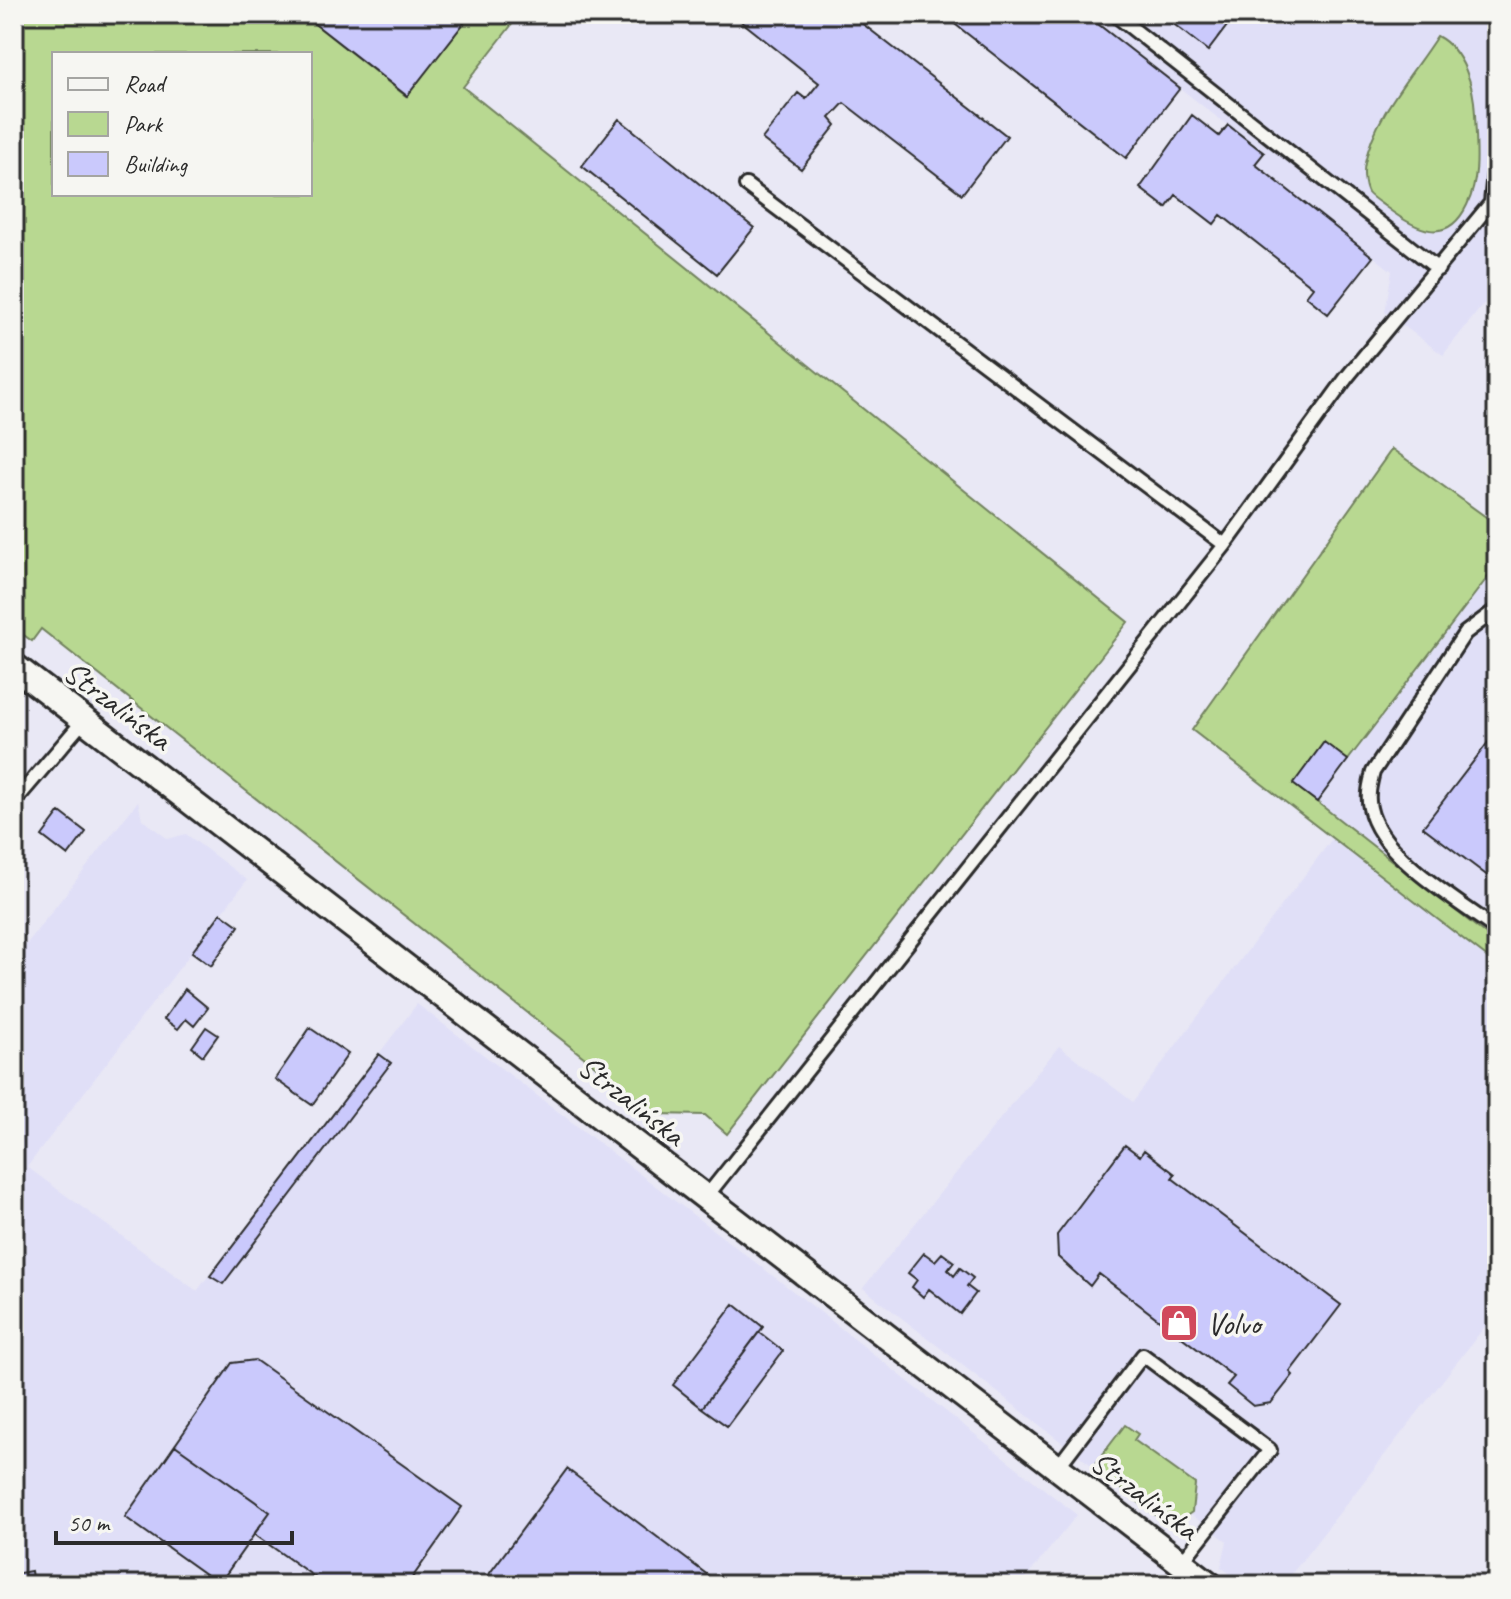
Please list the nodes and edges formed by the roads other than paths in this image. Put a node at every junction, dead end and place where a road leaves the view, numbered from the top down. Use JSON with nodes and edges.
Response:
{"nodes":[{"id":1,"x":1114,"y":14,"type":"edge"},
{"id":2,"x":1497,"y":142,"type":"edge"},
{"id":3,"x":746,"y":185,"type":"dead end"},
{"id":4,"x":1494,"y":200,"type":"edge"},
{"id":5,"x":1438,"y":269,"type":"junction"},
{"id":6,"x":1225,"y":545,"type":"junction"},
{"id":7,"x":1497,"y":609,"type":"edge"},
{"id":8,"x":14,"y":666,"type":"edge"},
{"id":9,"x":84,"y":720,"type":"junction"},
{"id":10,"x":14,"y":802,"type":"edge"},
{"id":11,"x":1497,"y":930,"type":"edge"},
{"id":12,"x":706,"y":1197,"type":"junction"},
{"id":13,"x":1057,"y":1468,"type":"junction"},
{"id":14,"x":1181,"y":1563,"type":"junction"},
{"id":15,"x":1210,"y":1585,"type":"edge"}],
"edges":[{"from":1,"to":5,"type":"lane"},
{"from":2,"to":4,"type":"lane"},
{"from":3,"to":6,"type":"lane"},
{"from":4,"to":5,"type":"lane"},
{"from":5,"to":6,"type":"lane"},
{"from":6,"to":12,"type":"lane"},
{"from":7,"to":11,"type":"lane"},
{"from":8,"to":9,"type":"street","name":"Strzalińska"},
{"from":9,"to":10,"type":"lane"},
{"from":9,"to":12,"type":"street","name":"Strzalińska"},
{"from":12,"to":13,"type":"street","name":"Strzalińska"},
{"from":13,"to":14,"type":"street","name":"Strzalińska"},
{"from":13,"to":14,"type":"lane"},
{"from":14,"to":15,"type":"street","name":"Strzalińska"}]}
